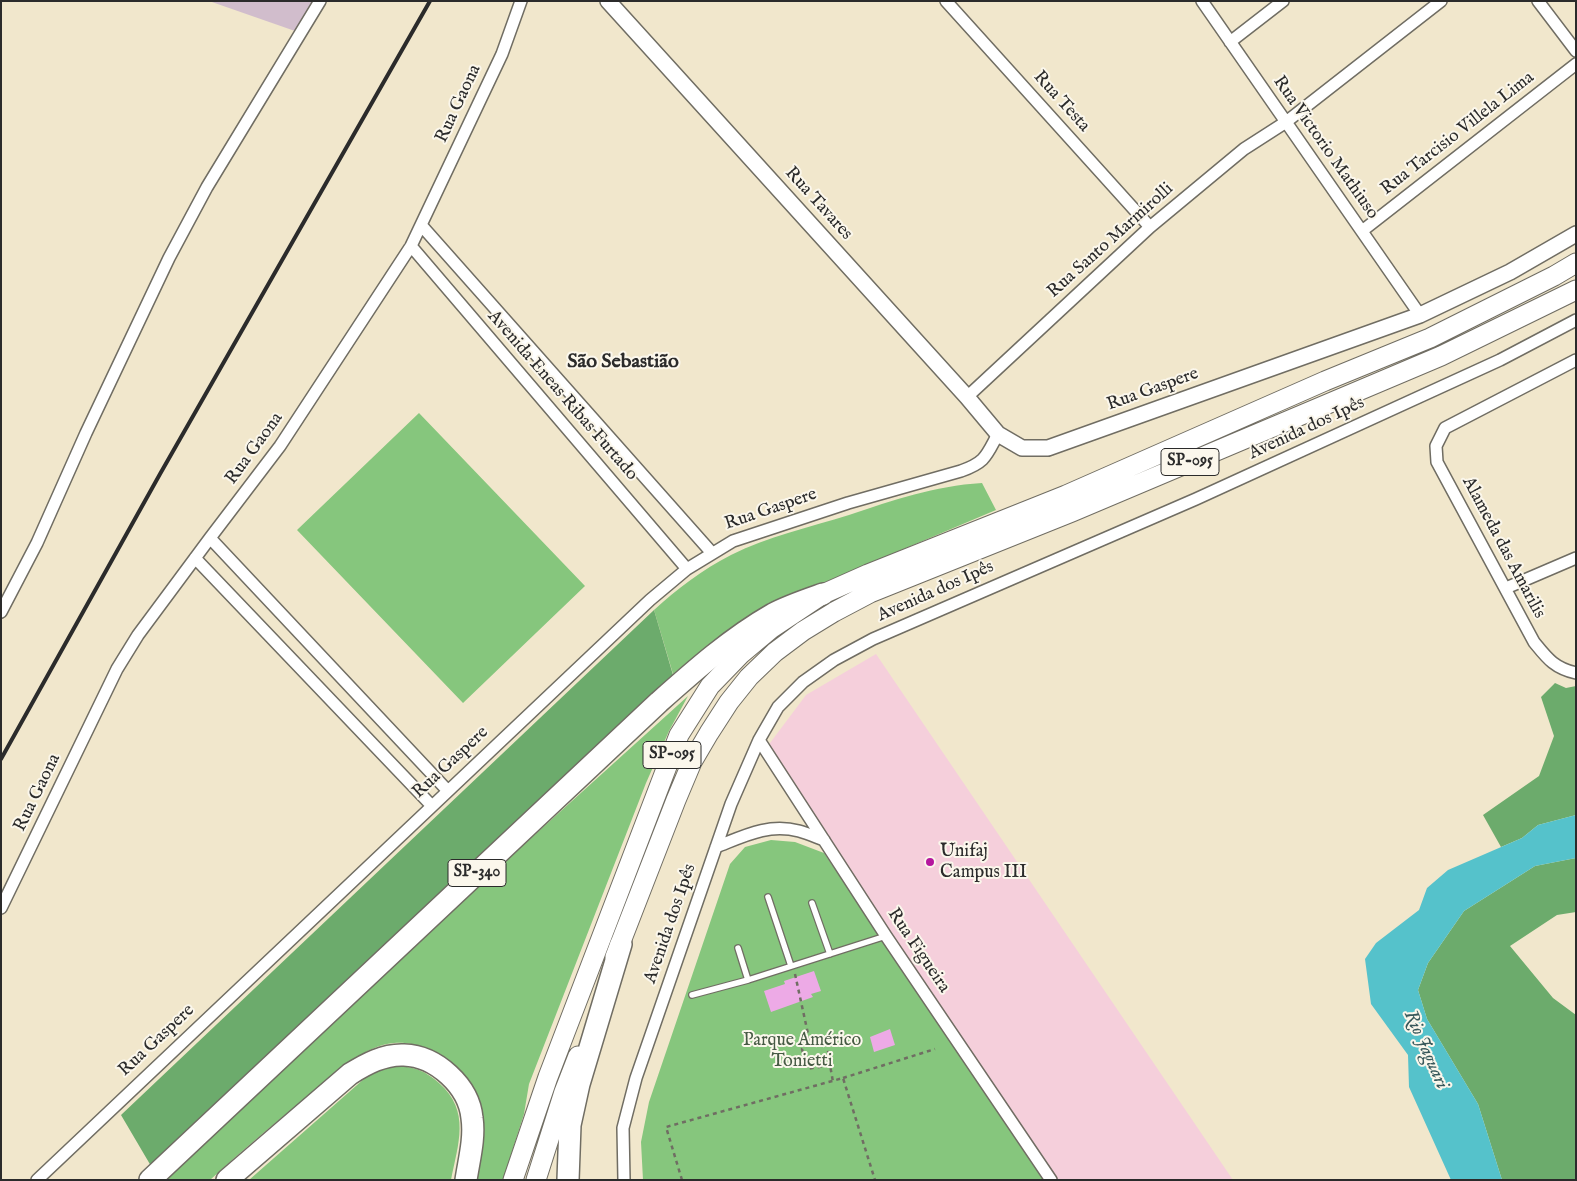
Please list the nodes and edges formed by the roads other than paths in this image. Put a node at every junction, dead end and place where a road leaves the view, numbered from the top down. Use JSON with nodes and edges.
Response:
{"nodes":[{"id":1,"x":320,"y":1,"type":"edge"},
{"id":2,"x":521,"y":1,"type":"edge"},
{"id":3,"x":608,"y":1,"type":"edge"},
{"id":4,"x":946,"y":1,"type":"edge"},
{"id":5,"x":1202,"y":1,"type":"edge"},
{"id":6,"x":1283,"y":1,"type":"edge"},
{"id":7,"x":1441,"y":1,"type":"edge"},
{"id":8,"x":1538,"y":1,"type":"edge"},
{"id":9,"x":1230,"y":42,"type":"junction"},
{"id":10,"x":1576,"y":51,"type":"edge"},
{"id":11,"x":1576,"y":64,"type":"edge"},
{"id":12,"x":1286,"y":122,"type":"junction"},
{"id":13,"x":421,"y":225,"type":"junction"},
{"id":14,"x":1150,"y":227,"type":"junction"},
{"id":15,"x":1362,"y":231,"type":"junction"},
{"id":16,"x":1576,"y":234,"type":"edge"},
{"id":17,"x":411,"y":246,"type":"junction"},
{"id":18,"x":1576,"y":263,"type":"edge"},
{"id":19,"x":1576,"y":290,"type":"edge"},
{"id":20,"x":1420,"y":315,"type":"junction"},
{"id":21,"x":1576,"y":320,"type":"edge"},
{"id":22,"x":1576,"y":360,"type":"edge"},
{"id":23,"x":967,"y":397,"type":"junction"},
{"id":24,"x":998,"y":434,"type":"junction"},
{"id":25,"x":210,"y":538,"type":"junction"},
{"id":26,"x":712,"y":553,"type":"junction"},
{"id":27,"x":196,"y":558,"type":"junction"},
{"id":28,"x":1576,"y":558,"type":"edge"},
{"id":29,"x":687,"y":569,"type":"junction"},
{"id":30,"x":1506,"y":588,"type":"junction"},
{"id":31,"x":823,"y":594,"type":"junction"},
{"id":32,"x":1,"y":612,"type":"edge"},
{"id":33,"x":1576,"y":673,"type":"edge"},
{"id":34,"x":759,"y":740,"type":"junction"},
{"id":35,"x":448,"y":791,"type":"junction"},
{"id":36,"x":432,"y":806,"type":"junction"},
{"id":37,"x":824,"y":840,"type":"junction"},
{"id":38,"x":716,"y":847,"type":"junction"},
{"id":39,"x":768,"y":897,"type":"dead end"},
{"id":40,"x":812,"y":903,"type":"dead end"},
{"id":41,"x":1,"y":908,"type":"edge"},
{"id":42,"x":886,"y":936,"type":"junction"},
{"id":43,"x":621,"y":944,"type":"junction"},
{"id":44,"x":738,"y":948,"type":"dead end"},
{"id":45,"x":830,"y":954,"type":"junction"},
{"id":46,"x":793,"y":966,"type":"junction"},
{"id":47,"x":748,"y":980,"type":"junction"},
{"id":48,"x":692,"y":995,"type":"dead end"},
{"id":49,"x":37,"y":1180,"type":"edge"},
{"id":50,"x":150,"y":1180,"type":"edge"},
{"id":51,"x":227,"y":1180,"type":"edge"},
{"id":52,"x":466,"y":1180,"type":"edge"},
{"id":53,"x":513,"y":1180,"type":"edge"},
{"id":54,"x":536,"y":1180,"type":"edge"},
{"id":55,"x":568,"y":1180,"type":"edge"},
{"id":56,"x":624,"y":1180,"type":"edge"},
{"id":57,"x":1051,"y":1180,"type":"edge"}],
"edges":[{"from":1,"to":32,"type":"street"},
{"from":2,"to":13,"type":"street","name":"Rua Gaona"},
{"from":3,"to":23,"type":"street","name":"Rua Tavares"},
{"from":4,"to":14,"type":"street","name":"Rua Testa"},
{"from":5,"to":9,"type":"street","name":"Rua Victorio Mathiuso"},
{"from":6,"to":9,"type":"street"},
{"from":7,"to":12,"type":"street","name":"Rua Santo Marmirolli"},
{"from":8,"to":10,"type":"street"},
{"from":9,"to":12,"type":"street","name":"Rua Victorio Mathiuso"},
{"from":11,"to":15,"type":"street","name":"Rua Tarcisio Villela Lima"},
{"from":12,"to":14,"type":"street","name":"Rua Santo Marmirolli"},
{"from":12,"to":15,"type":"street","name":"Rua Victorio Mathiuso"},
{"from":13,"to":17,"type":"street","name":"Rua Gaona"},
{"from":13,"to":26,"type":"street","name":"Avenida Eneas Ribas Furtado"},
{"from":14,"to":23,"type":"street","name":"Rua Santo Marmirolli"},
{"from":15,"to":20,"type":"street","name":"Rua Victorio Mathiuso"},
{"from":16,"to":20,"type":"street","name":"Rua Gaspere"},
{"from":17,"to":25,"type":"street","name":"Rua Gaona"},
{"from":17,"to":29,"type":"street","name":"Avenida Eneas Ribas Furtado"},
{"from":18,"to":31,"type":"main road","number":"SP-095"},
{"from":19,"to":43,"type":"main road","number":"SP-095"},
{"from":20,"to":24,"type":"street","name":"Rua Gaspere"},
{"from":21,"to":34,"type":"street","name":"Avenida dos Ipês"},
{"from":22,"to":30,"type":"street","name":"Alameda das Amarilis"},
{"from":23,"to":24,"type":"street","name":"Rua Tavares"},
{"from":24,"to":26,"type":"street","name":"Rua Gaspere"},
{"from":25,"to":27,"type":"street","name":"Rua Gaona"},
{"from":25,"to":35,"type":"street"},
{"from":26,"to":29,"type":"street","name":"Rua Gaspere"},
{"from":27,"to":36,"type":"street"},
{"from":27,"to":41,"type":"street","name":"Rua Gaona"},
{"from":28,"to":30,"type":"street"},
{"from":29,"to":35,"type":"street","name":"Rua Gaspere"},
{"from":30,"to":33,"type":"street","name":"Alameda das Amarilis"},
{"from":31,"to":50,"type":"highway","number":"SP-340"},
{"from":31,"to":53,"type":"main road","number":"SP-095"},
{"from":34,"to":37,"type":"street","name":"Rua Figueira"},
{"from":34,"to":38,"type":"street","name":"Avenida dos Ipês"},
{"from":35,"to":36,"type":"street","name":"Rua Gaspere"},
{"from":36,"to":49,"type":"street","name":"Rua Gaspere"},
{"from":37,"to":38,"type":"street"},
{"from":37,"to":42,"type":"street","name":"Rua Figueira"},
{"from":38,"to":56,"type":"street","name":"Avenida dos Ipês"},
{"from":39,"to":46,"type":"lane"},
{"from":40,"to":45,"type":"lane"},
{"from":42,"to":45,"type":"lane"},
{"from":42,"to":57,"type":"street","name":"Rua Figueira"},
{"from":43,"to":54,"type":"main road","number":"SP-095"},
{"from":43,"to":55,"type":"highway"},
{"from":44,"to":47,"type":"lane"},
{"from":45,"to":46,"type":"lane"},
{"from":46,"to":47,"type":"lane"},
{"from":47,"to":48,"type":"lane"},
{"from":51,"to":52,"type":"highway"}]}
